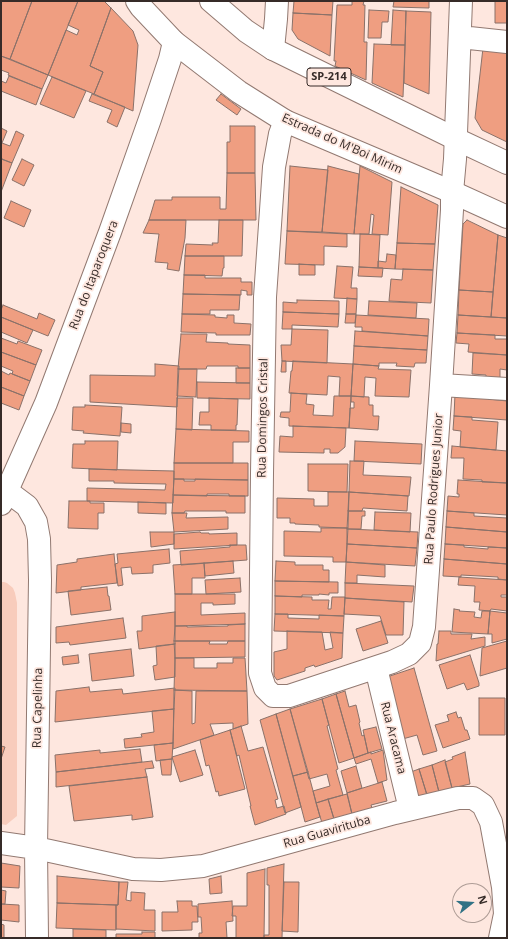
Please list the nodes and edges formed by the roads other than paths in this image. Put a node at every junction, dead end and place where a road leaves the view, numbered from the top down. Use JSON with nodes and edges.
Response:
{"nodes":[{"id":1,"x":137,"y":1,"type":"edge"},
{"id":2,"x":211,"y":1,"type":"edge"},
{"id":3,"x":277,"y":1,"type":"edge"},
{"id":4,"x":461,"y":1,"type":"edge"},
{"id":5,"x":460,"y":37,"type":"junction"},
{"id":6,"x":174,"y":42,"type":"junction"},
{"id":7,"x":507,"y":42,"type":"edge"},
{"id":8,"x":272,"y":50,"type":"junction"},
{"id":9,"x":285,"y":121,"type":"junction"},
{"id":10,"x":456,"y":139,"type":"junction"},
{"id":11,"x":507,"y":163,"type":"edge"},
{"id":12,"x":452,"y":192,"type":"junction"},
{"id":13,"x":507,"y":217,"type":"edge"},
{"id":14,"x":441,"y":385,"type":"junction"},
{"id":15,"x":507,"y":389,"type":"edge"},
{"id":16,"x":3,"y":495,"type":"edge"},
{"id":17,"x":376,"y":668,"type":"junction"},
{"id":18,"x":289,"y":696,"type":"joint"},
{"id":19,"x":410,"y":809,"type":"junction"},
{"id":20,"x":1,"y":843,"type":"edge"},
{"id":21,"x":36,"y":848,"type":"junction"},
{"id":22,"x":37,"y":938,"type":"edge"},
{"id":23,"x":500,"y":938,"type":"edge"}],
"edges":[{"from":1,"to":6,"type":"street","name":"Estrada do M'Boi Mirim"},
{"from":2,"to":8,"type":"street","number":"SP-214"},
{"from":3,"to":8,"type":"street"},
{"from":4,"to":5,"type":"street","name":"Rua Paulo Rodrigues Junior"},
{"from":5,"to":7,"type":"street"},
{"from":5,"to":10,"type":"street","name":"Rua Paulo Rodrigues Junior"},
{"from":6,"to":9,"type":"street","name":"Estrada do M'Boi Mirim"},
{"from":6,"to":16,"type":"street","name":"Rua do Itaparoquera"},
{"from":8,"to":10,"type":"street","number":"SP-214"},
{"from":9,"to":12,"type":"street","name":"Estrada do M'Boi Mirim"},
{"from":9,"to":18,"type":"street","name":"Rua Domingos Cristal"},
{"from":10,"to":11,"type":"street","number":"SP-214"},
{"from":10,"to":12,"type":"street","name":"Rua Paulo Rodrigues Junior"},
{"from":12,"to":13,"type":"street","name":"Estrada do M'Boi Mirim"},
{"from":12,"to":14,"type":"street","name":"Rua Paulo Rodrigues Junior"},
{"from":14,"to":15,"type":"street"},
{"from":14,"to":17,"type":"street","name":"Rua Paulo Rodrigues Junior"},
{"from":16,"to":21,"type":"street","name":"Rua Capelinha"},
{"from":17,"to":18,"type":"street","name":"Rua Paulo Rodrigues Junior"},
{"from":17,"to":19,"type":"street","name":"Rua Aracama"},
{"from":19,"to":21,"type":"street","name":"Rua Guavirituba"},
{"from":19,"to":23,"type":"street","name":"Rua Guavirituba"},
{"from":20,"to":21,"type":"street","name":"Rua Guavirituba"},
{"from":21,"to":22,"type":"street","name":"Rua Capelinha"}]}
